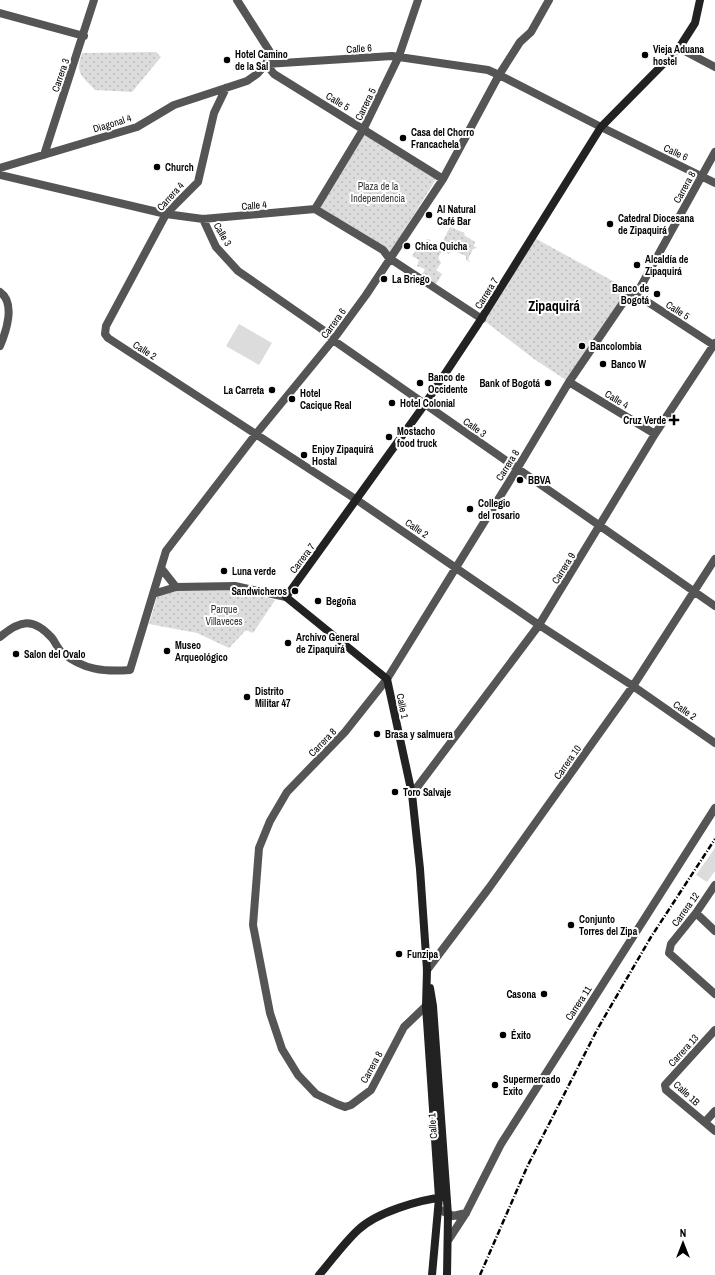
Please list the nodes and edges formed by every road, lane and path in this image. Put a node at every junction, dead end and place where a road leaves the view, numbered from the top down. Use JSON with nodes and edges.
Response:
{"nodes":[{"id":1,"x":94,"y":0,"type":"edge"},
{"id":2,"x":237,"y":0,"type":"edge"},
{"id":3,"x":418,"y":0,"type":"edge"},
{"id":4,"x":549,"y":0,"type":"edge"},
{"id":5,"x":700,"y":0,"type":"edge"},
{"id":6,"x":0,"y":13,"type":"edge"},
{"id":7,"x":84,"y":36,"type":"junction"},
{"id":8,"x":679,"y":48,"type":"junction"},
{"id":9,"x":399,"y":56,"type":"junction"},
{"id":10,"x":266,"y":64,"type":"junction"},
{"id":11,"x":715,"y":67,"type":"edge"},
{"id":12,"x":500,"y":75,"type":"junction"},
{"id":13,"x":226,"y":88,"type":"junction"},
{"id":14,"x":364,"y":128,"type":"junction"},
{"id":15,"x":601,"y":128,"type":"junction"},
{"id":16,"x":715,"y":152,"type":"edge"},
{"id":17,"x":44,"y":155,"type":"junction"},
{"id":18,"x":0,"y":168,"type":"edge"},
{"id":19,"x":0,"y":175,"type":"edge"},
{"id":20,"x":703,"y":175,"type":"junction"},
{"id":21,"x":443,"y":179,"type":"junction"},
{"id":22,"x":715,"y":183,"type":"edge"},
{"id":23,"x":315,"y":209,"type":"junction"},
{"id":24,"x":166,"y":214,"type":"junction"},
{"id":25,"x":203,"y":219,"type":"junction"},
{"id":26,"x":389,"y":258,"type":"junction"},
{"id":27,"x":0,"y":292,"type":"edge"},
{"id":28,"x":633,"y":293,"type":"junction"},
{"id":29,"x":482,"y":319,"type":"junction"},
{"id":30,"x":105,"y":334,"type":"joint"},
{"id":31,"x":333,"y":340,"type":"junction"},
{"id":32,"x":715,"y":344,"type":"edge"},
{"id":33,"x":0,"y":346,"type":"edge"},
{"id":34,"x":569,"y":382,"type":"junction"},
{"id":35,"x":425,"y":404,"type":"junction"},
{"id":36,"x":256,"y":434,"type":"junction"},
{"id":37,"x":655,"y":434,"type":"junction"},
{"id":38,"x":517,"y":469,"type":"junction"},
{"id":39,"x":357,"y":500,"type":"junction"},
{"id":40,"x":601,"y":525,"type":"junction"},
{"id":41,"x":715,"y":559,"type":"edge"},
{"id":42,"x":455,"y":566,"type":"junction"},
{"id":43,"x":161,"y":568,"type":"junction"},
{"id":44,"x":176,"y":586,"type":"junction"},
{"id":45,"x":694,"y":592,"type":"junction"},
{"id":46,"x":153,"y":594,"type":"junction"},
{"id":47,"x":286,"y":598,"type":"junction"},
{"id":48,"x":715,"y":606,"type":"edge"},
{"id":49,"x":539,"y":625,"type":"junction"},
{"id":50,"x":0,"y":637,"type":"edge"},
{"id":51,"x":387,"y":679,"type":"junction"},
{"id":52,"x":633,"y":686,"type":"junction"},
{"id":53,"x":715,"y":743,"type":"edge"},
{"id":54,"x":412,"y":794,"type":"junction"},
{"id":55,"x":715,"y":808,"type":"edge"},
{"id":56,"x":715,"y":885,"type":"edge"},
{"id":57,"x":696,"y":913,"type":"junction"},
{"id":58,"x":715,"y":931,"type":"edge"},
{"id":59,"x":427,"y":973,"type":"junction"},
{"id":60,"x":715,"y":994,"type":"edge"},
{"id":61,"x":426,"y":1006,"type":"junction"},
{"id":62,"x":715,"y":1030,"type":"edge"},
{"id":63,"x":665,"y":1084,"type":"joint"},
{"id":64,"x":715,"y":1111,"type":"edge"},
{"id":65,"x":705,"y":1122,"type":"junction"},
{"id":66,"x":715,"y":1131,"type":"edge"},
{"id":67,"x":443,"y":1197,"type":"junction"},
{"id":68,"x":440,"y":1210,"type":"junction"},
{"id":69,"x":466,"y":1213,"type":"junction"},
{"id":70,"x":448,"y":1215,"type":"junction"},
{"id":71,"x":449,"y":1239,"type":"junction"},
{"id":72,"x":319,"y":1275,"type":"edge"},
{"id":73,"x":432,"y":1275,"type":"edge"},
{"id":74,"x":447,"y":1275,"type":"edge"}],
"edges":[{"from":1,"to":7,"type":"street","name":"Carrera 3"},
{"from":2,"to":10,"type":"street"},
{"from":3,"to":9,"type":"street","name":"Carrera 5"},
{"from":4,"to":12,"type":"street"},
{"from":5,"to":8,"type":"street","name":"Carrera 7"},
{"from":6,"to":7,"type":"street"},
{"from":7,"to":17,"type":"street","name":"Carrera 3"},
{"from":8,"to":11,"type":"street"},
{"from":8,"to":15,"type":"street","name":"Carrera 7"},
{"from":9,"to":10,"type":"street","name":"Calle 6"},
{"from":9,"to":12,"type":"street","name":"Calle 6"},
{"from":9,"to":14,"type":"street","name":"Carrera 5"},
{"from":10,"to":13,"type":"street"},
{"from":10,"to":14,"type":"street","name":"Calle 5"},
{"from":12,"to":15,"type":"street","name":"Calle 6"},
{"from":12,"to":21,"type":"street","name":"Carrera 6"},
{"from":13,"to":17,"type":"street","name":"Diagonal 4"},
{"from":13,"to":24,"type":"street","name":"Carrera 4"},
{"from":14,"to":21,"type":"street","name":"Calle 5"},
{"from":14,"to":23,"type":"street","name":"Carrera 5"},
{"from":15,"to":20,"type":"street","name":"Calle 6"},
{"from":15,"to":29,"type":"street","name":"Carrera 7"},
{"from":16,"to":20,"type":"street","name":"Carrera 8"},
{"from":17,"to":18,"type":"street","name":"Diagonal 4"},
{"from":19,"to":24,"type":"street","name":"Calle 4"},
{"from":20,"to":22,"type":"street","name":"Calle 6"},
{"from":20,"to":28,"type":"street","name":"Carrera 8"},
{"from":21,"to":26,"type":"street","name":"Carrera 6"},
{"from":23,"to":25,"type":"street","name":"Calle 4"},
{"from":23,"to":26,"type":"street"},
{"from":24,"to":25,"type":"street","name":"Calle 4"},
{"from":24,"to":30,"type":"street","name":"Carrera 4"},
{"from":25,"to":31,"type":"street","name":"Calle 3"},
{"from":26,"to":29,"type":"street"},
{"from":26,"to":31,"type":"street","name":"Carrera 6"},
{"from":27,"to":33,"type":"street"},
{"from":28,"to":32,"type":"street","name":"Calle 5"},
{"from":28,"to":34,"type":"street","name":"Carrera 8"},
{"from":29,"to":35,"type":"street","name":"Carrera 7"},
{"from":30,"to":36,"type":"street","name":"Calle 2"},
{"from":31,"to":35,"type":"street","name":"Calle 3"},
{"from":31,"to":36,"type":"street","name":"Carrera 6"},
{"from":32,"to":37,"type":"street","name":"Carrera 9"},
{"from":34,"to":37,"type":"street","name":"Calle 4"},
{"from":34,"to":38,"type":"street","name":"Carrera 8"},
{"from":35,"to":38,"type":"street","name":"Calle 3"},
{"from":35,"to":39,"type":"street","name":"Carrera 7"},
{"from":36,"to":39,"type":"street","name":"Calle 2"},
{"from":36,"to":43,"type":"street","name":"Carrera 6"},
{"from":37,"to":40,"type":"street","name":"Carrera 9"},
{"from":38,"to":40,"type":"street","name":"Calle 3"},
{"from":38,"to":42,"type":"street","name":"Carrera 8"},
{"from":39,"to":42,"type":"street","name":"Calle 2"},
{"from":39,"to":47,"type":"street","name":"Carrera 7"},
{"from":40,"to":45,"type":"street","name":"Calle 3"},
{"from":40,"to":49,"type":"street","name":"Carrera 9"},
{"from":41,"to":45,"type":"street","name":"Carrera 10"},
{"from":42,"to":49,"type":"street","name":"Calle 2"},
{"from":42,"to":51,"type":"street","name":"Carrera 8"},
{"from":43,"to":44,"type":"street"},
{"from":43,"to":46,"type":"street","name":"Carrera 6"},
{"from":44,"to":46,"type":"street"},
{"from":44,"to":47,"type":"street"},
{"from":45,"to":48,"type":"street","name":"Calle 3"},
{"from":45,"to":52,"type":"street","name":"Carrera 10"},
{"from":46,"to":50,"type":"street","name":"Carrera 6"},
{"from":47,"to":51,"type":"street"},
{"from":49,"to":52,"type":"street","name":"Calle 2"},
{"from":49,"to":54,"type":"street","name":"Carrera 9"},
{"from":51,"to":54,"type":"street","name":"Calle 1"},
{"from":51,"to":61,"type":"street","name":"Carrera 8"},
{"from":52,"to":53,"type":"street","name":"Calle 2"},
{"from":52,"to":59,"type":"street","name":"Carrera 10"},
{"from":54,"to":59,"type":"street","name":"Calle 1"},
{"from":55,"to":69,"type":"street","name":"Carrera 11"},
{"from":56,"to":57,"type":"street","name":"Carrera 12"},
{"from":57,"to":58,"type":"street"},
{"from":57,"to":60,"type":"street","name":"Carrera 12"},
{"from":59,"to":61,"type":"street","name":"Calle 1"},
{"from":59,"to":67,"type":"street","name":"Calle 1"},
{"from":61,"to":67,"type":"street","name":"Calle 1"},
{"from":62,"to":63,"type":"street","name":"Carrera 13"},
{"from":63,"to":65,"type":"street","name":"Calle 1B"},
{"from":64,"to":65,"type":"street"},
{"from":65,"to":66,"type":"street","name":"Calle 1B"},
{"from":67,"to":68,"type":"street","name":"Calle 1"},
{"from":67,"to":70,"type":"street","name":"Calle 1"},
{"from":67,"to":72,"type":"street"},
{"from":68,"to":70,"type":"street"},
{"from":68,"to":73,"type":"street","name":"Calle 1"},
{"from":69,"to":70,"type":"street"},
{"from":69,"to":71,"type":"street","name":"Carrera 11"},
{"from":70,"to":71,"type":"street","name":"Calle 1"},
{"from":71,"to":74,"type":"street","name":"Calle 1"}]}
